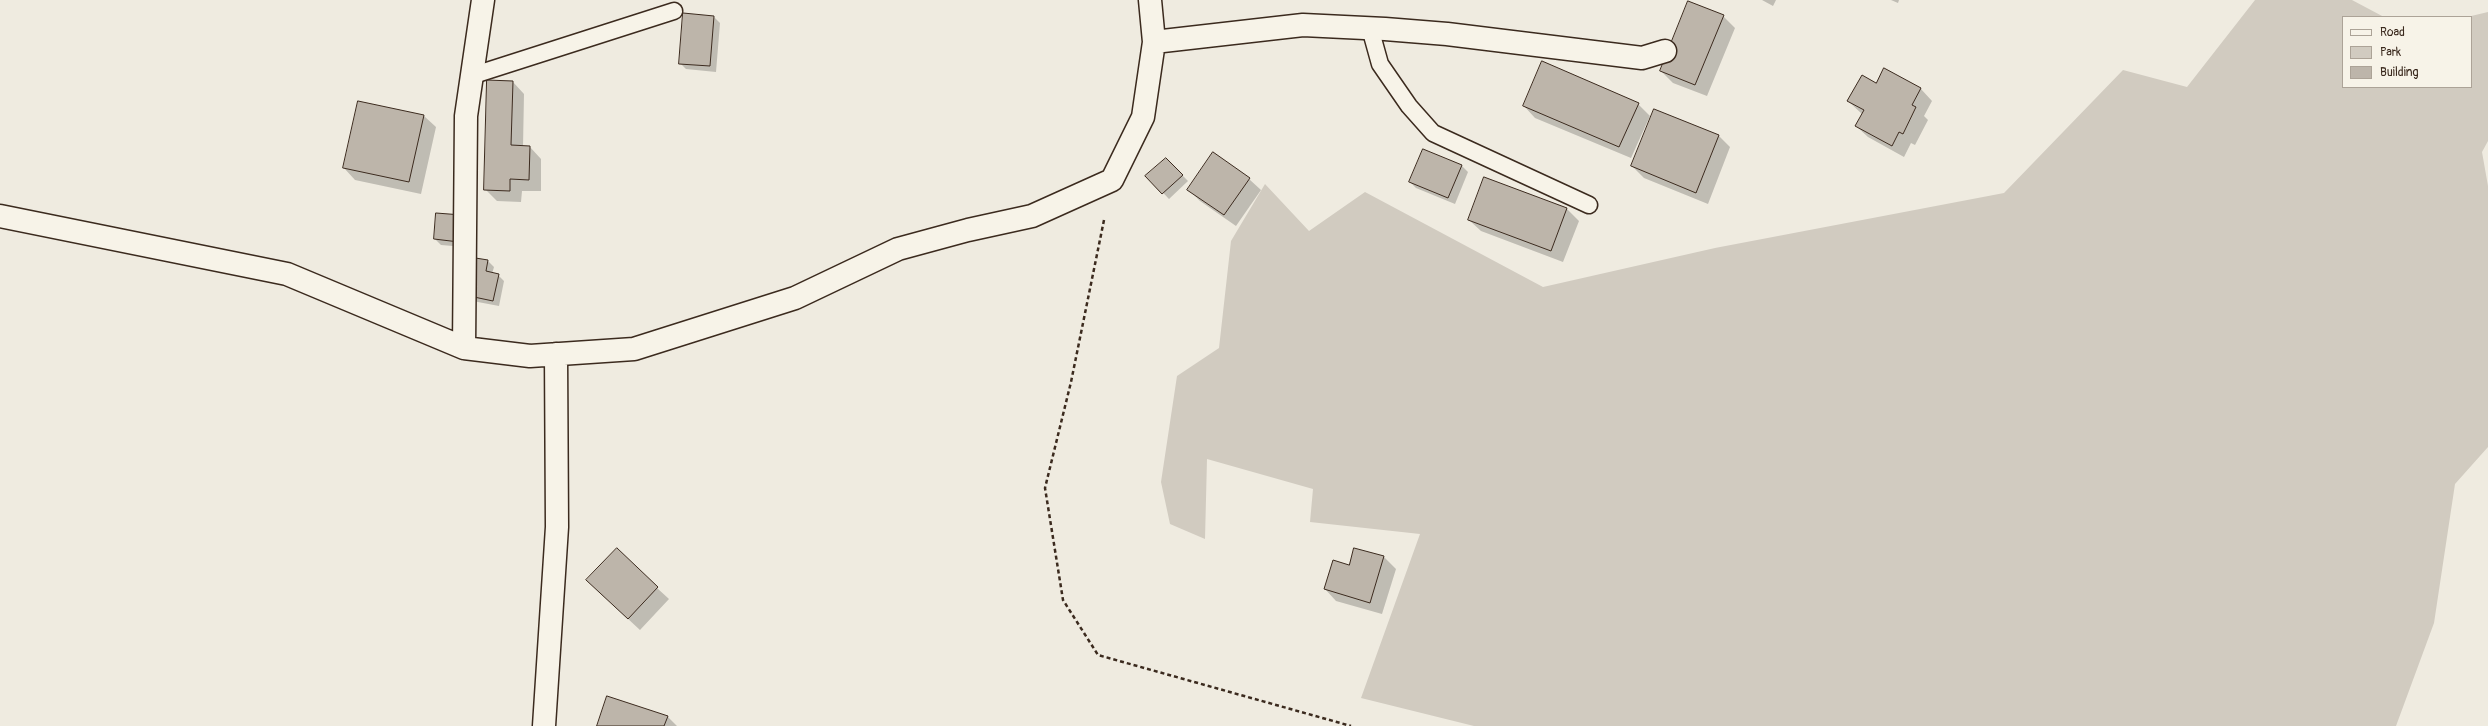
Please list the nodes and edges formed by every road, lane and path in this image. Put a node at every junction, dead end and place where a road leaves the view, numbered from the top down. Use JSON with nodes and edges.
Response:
{"nodes":[{"id":1,"x":482,"y":0,"type":"edge"},
{"id":2,"x":1150,"y":0,"type":"edge"},
{"id":3,"x":674,"y":11,"type":"dead end"},
{"id":4,"x":1370,"y":28,"type":"junction"},
{"id":5,"x":1154,"y":42,"type":"junction"},
{"id":6,"x":1665,"y":51,"type":"dead end"},
{"id":7,"x":471,"y":76,"type":"junction"},
{"id":8,"x":1112,"y":180,"type":"junction"},
{"id":9,"x":1589,"y":205,"type":"dead end"},
{"id":10,"x":0,"y":216,"type":"edge"},
{"id":11,"x":464,"y":348,"type":"junction"},
{"id":12,"x":556,"y":354,"type":"junction"},
{"id":13,"x":544,"y":726,"type":"edge"},
{"id":14,"x":1351,"y":726,"type":"edge"}],
"edges":[{"from":1,"to":7,"type":"street"},
{"from":2,"to":5,"type":"street"},
{"from":3,"to":7,"type":"lane"},
{"from":4,"to":5,"type":"street"},
{"from":4,"to":6,"type":"street"},
{"from":4,"to":9,"type":"lane"},
{"from":5,"to":8,"type":"street"},
{"from":7,"to":11,"type":"street"},
{"from":8,"to":12,"type":"street"},
{"from":8,"to":14,"type":"path"},
{"from":10,"to":11,"type":"street"},
{"from":11,"to":12,"type":"street"},
{"from":12,"to":13,"type":"street"}]}
